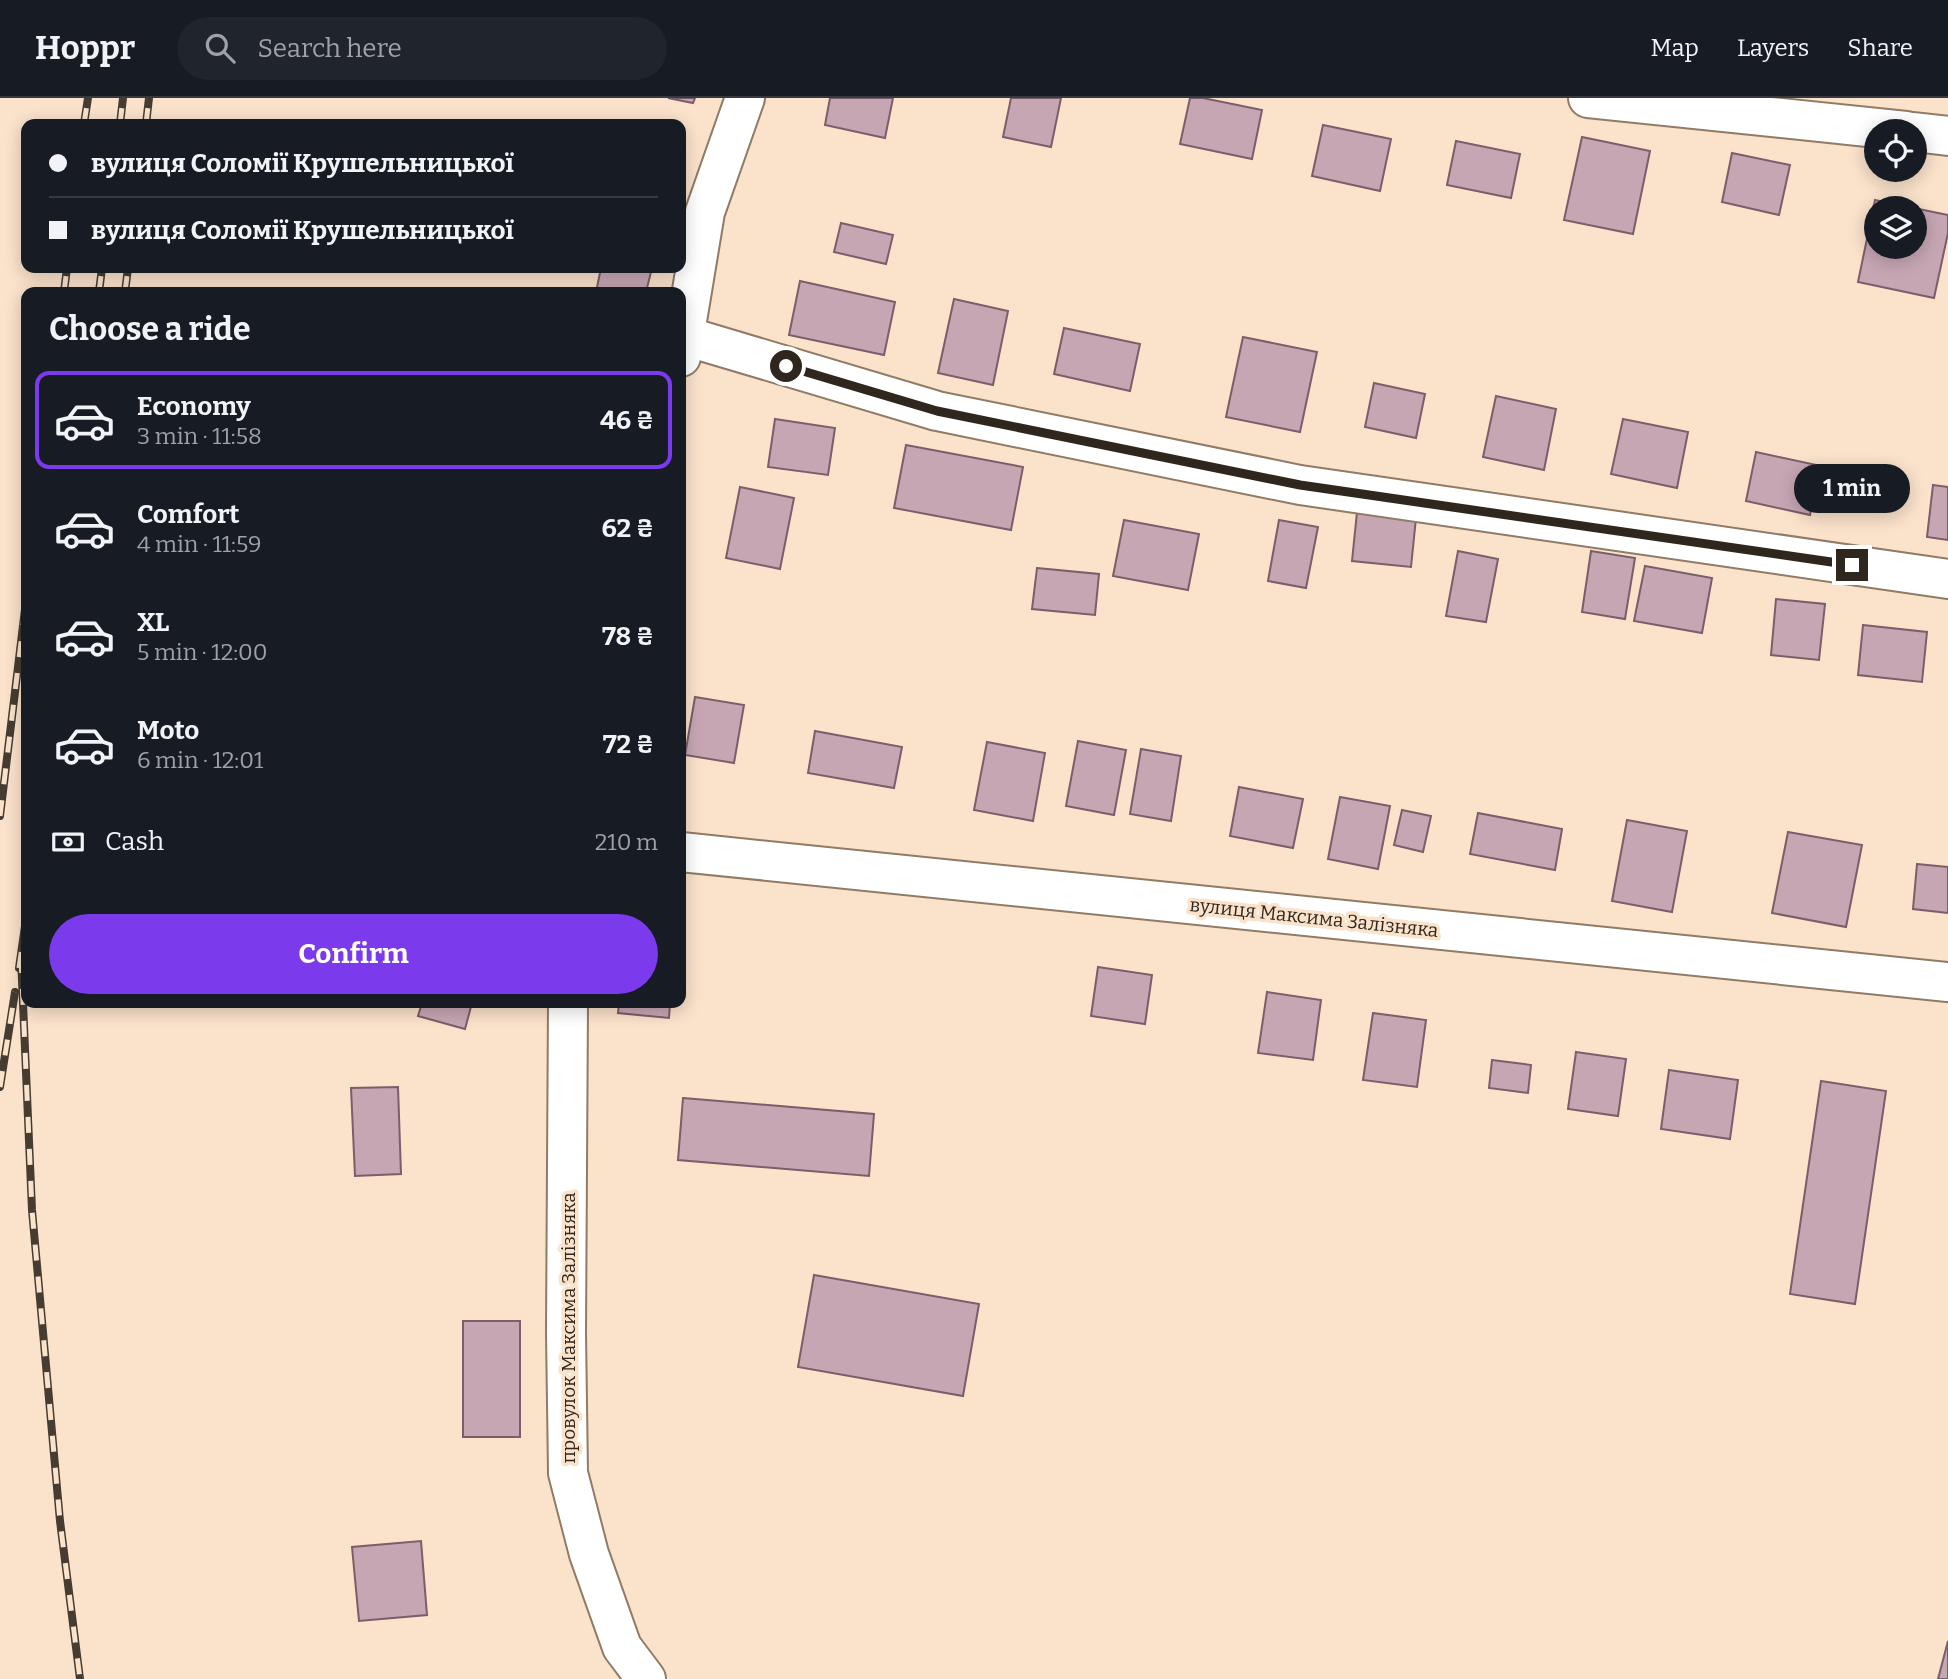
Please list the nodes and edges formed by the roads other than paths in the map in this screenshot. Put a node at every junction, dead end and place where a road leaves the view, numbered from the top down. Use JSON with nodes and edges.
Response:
{"nodes":[{"id":1,"x":745,"y":98,"type":"edge"},
{"id":2,"x":1588,"y":98,"type":"edge"},
{"id":3,"x":1864,"y":127,"type":"edge"},
{"id":4,"x":1927,"y":134,"type":"edge"},
{"id":5,"x":1948,"y":136,"type":"edge"},
{"id":6,"x":686,"y":328,"type":"edge"},
{"id":7,"x":686,"y":347,"type":"edge"},
{"id":8,"x":1948,"y":579,"type":"edge"},
{"id":9,"x":686,"y":853,"type":"edge"},
{"id":10,"x":1948,"y":982,"type":"edge"},
{"id":11,"x":568,"y":1008,"type":"edge"},
{"id":12,"x":646,"y":1679,"type":"edge"}],
"edges":[{"from":1,"to":6,"type":"street"},
{"from":2,"to":3,"type":"street"},
{"from":4,"to":5,"type":"street"},
{"from":7,"to":8,"type":"street"},
{"from":9,"to":10,"type":"street","name":"вулиця Максима Залізняка"},
{"from":11,"to":12,"type":"street","name":"провулок Максима Залізняка"}]}
